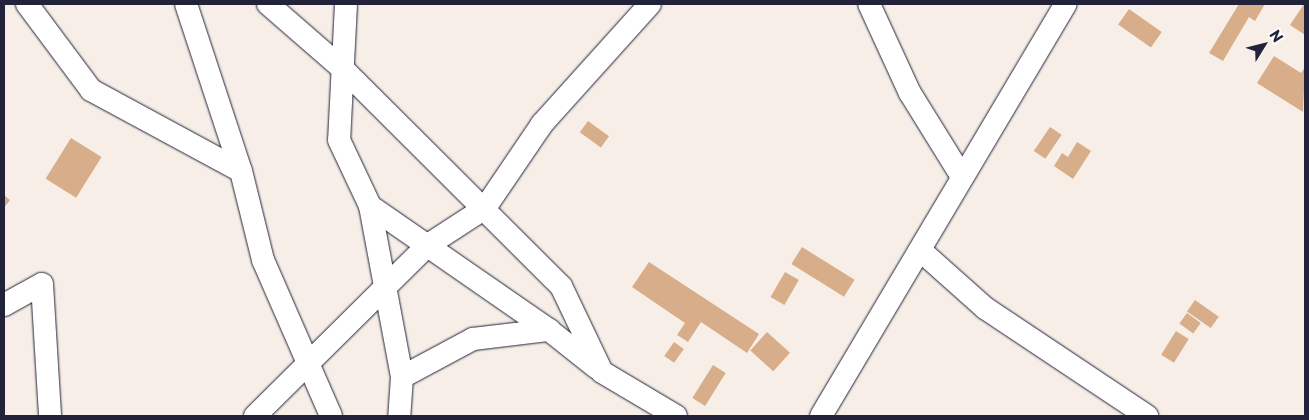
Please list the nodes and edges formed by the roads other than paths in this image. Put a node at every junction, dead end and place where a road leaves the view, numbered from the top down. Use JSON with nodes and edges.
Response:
{"nodes":[{"id":1,"x":27,"y":4,"type":"edge"},
{"id":2,"x":186,"y":4,"type":"edge"},
{"id":3,"x":268,"y":4,"type":"edge"},
{"id":4,"x":346,"y":4,"type":"edge"},
{"id":5,"x":650,"y":4,"type":"edge"},
{"id":6,"x":869,"y":4,"type":"edge"},
{"id":7,"x":1066,"y":4,"type":"edge"},
{"id":8,"x":344,"y":70,"type":"junction"},
{"id":9,"x":241,"y":170,"type":"junction"},
{"id":10,"x":962,"y":177,"type":"junction"},
{"id":11,"x":370,"y":206,"type":"junction"},
{"id":12,"x":485,"y":208,"type":"junction"},
{"id":13,"x":428,"y":245,"type":"junction"},
{"id":14,"x":920,"y":250,"type":"junction"},
{"id":15,"x":385,"y":285,"type":"junction"},
{"id":16,"x":4,"y":305,"type":"edge"},
{"id":17,"x":549,"y":330,"type":"junction"},
{"id":18,"x":308,"y":363,"type":"junction"},
{"id":19,"x":602,"y":372,"type":"junction"},
{"id":20,"x":402,"y":377,"type":"junction"},
{"id":21,"x":50,"y":416,"type":"edge"},
{"id":22,"x":255,"y":416,"type":"edge"},
{"id":23,"x":331,"y":416,"type":"edge"},
{"id":24,"x":399,"y":416,"type":"edge"},
{"id":25,"x":676,"y":416,"type":"edge"},
{"id":26,"x":820,"y":416,"type":"edge"},
{"id":27,"x":1147,"y":416,"type":"edge"}],
"edges":[{"from":1,"to":9,"type":"street"},
{"from":2,"to":9,"type":"street"},
{"from":3,"to":8,"type":"street"},
{"from":4,"to":8,"type":"street"},
{"from":5,"to":12,"type":"street"},
{"from":6,"to":10,"type":"street"},
{"from":7,"to":10,"type":"street"},
{"from":8,"to":11,"type":"street"},
{"from":8,"to":12,"type":"street"},
{"from":9,"to":18,"type":"street"},
{"from":10,"to":14,"type":"street"},
{"from":11,"to":13,"type":"street"},
{"from":11,"to":15,"type":"street"},
{"from":12,"to":13,"type":"street"},
{"from":12,"to":19,"type":"street"},
{"from":13,"to":15,"type":"street"},
{"from":13,"to":17,"type":"street"},
{"from":14,"to":26,"type":"street"},
{"from":14,"to":27,"type":"street"},
{"from":15,"to":18,"type":"street"},
{"from":15,"to":20,"type":"street"},
{"from":16,"to":21,"type":"street"},
{"from":17,"to":19,"type":"street"},
{"from":17,"to":20,"type":"street"},
{"from":18,"to":22,"type":"street"},
{"from":18,"to":23,"type":"street"},
{"from":19,"to":25,"type":"street"},
{"from":20,"to":24,"type":"street"}]}
